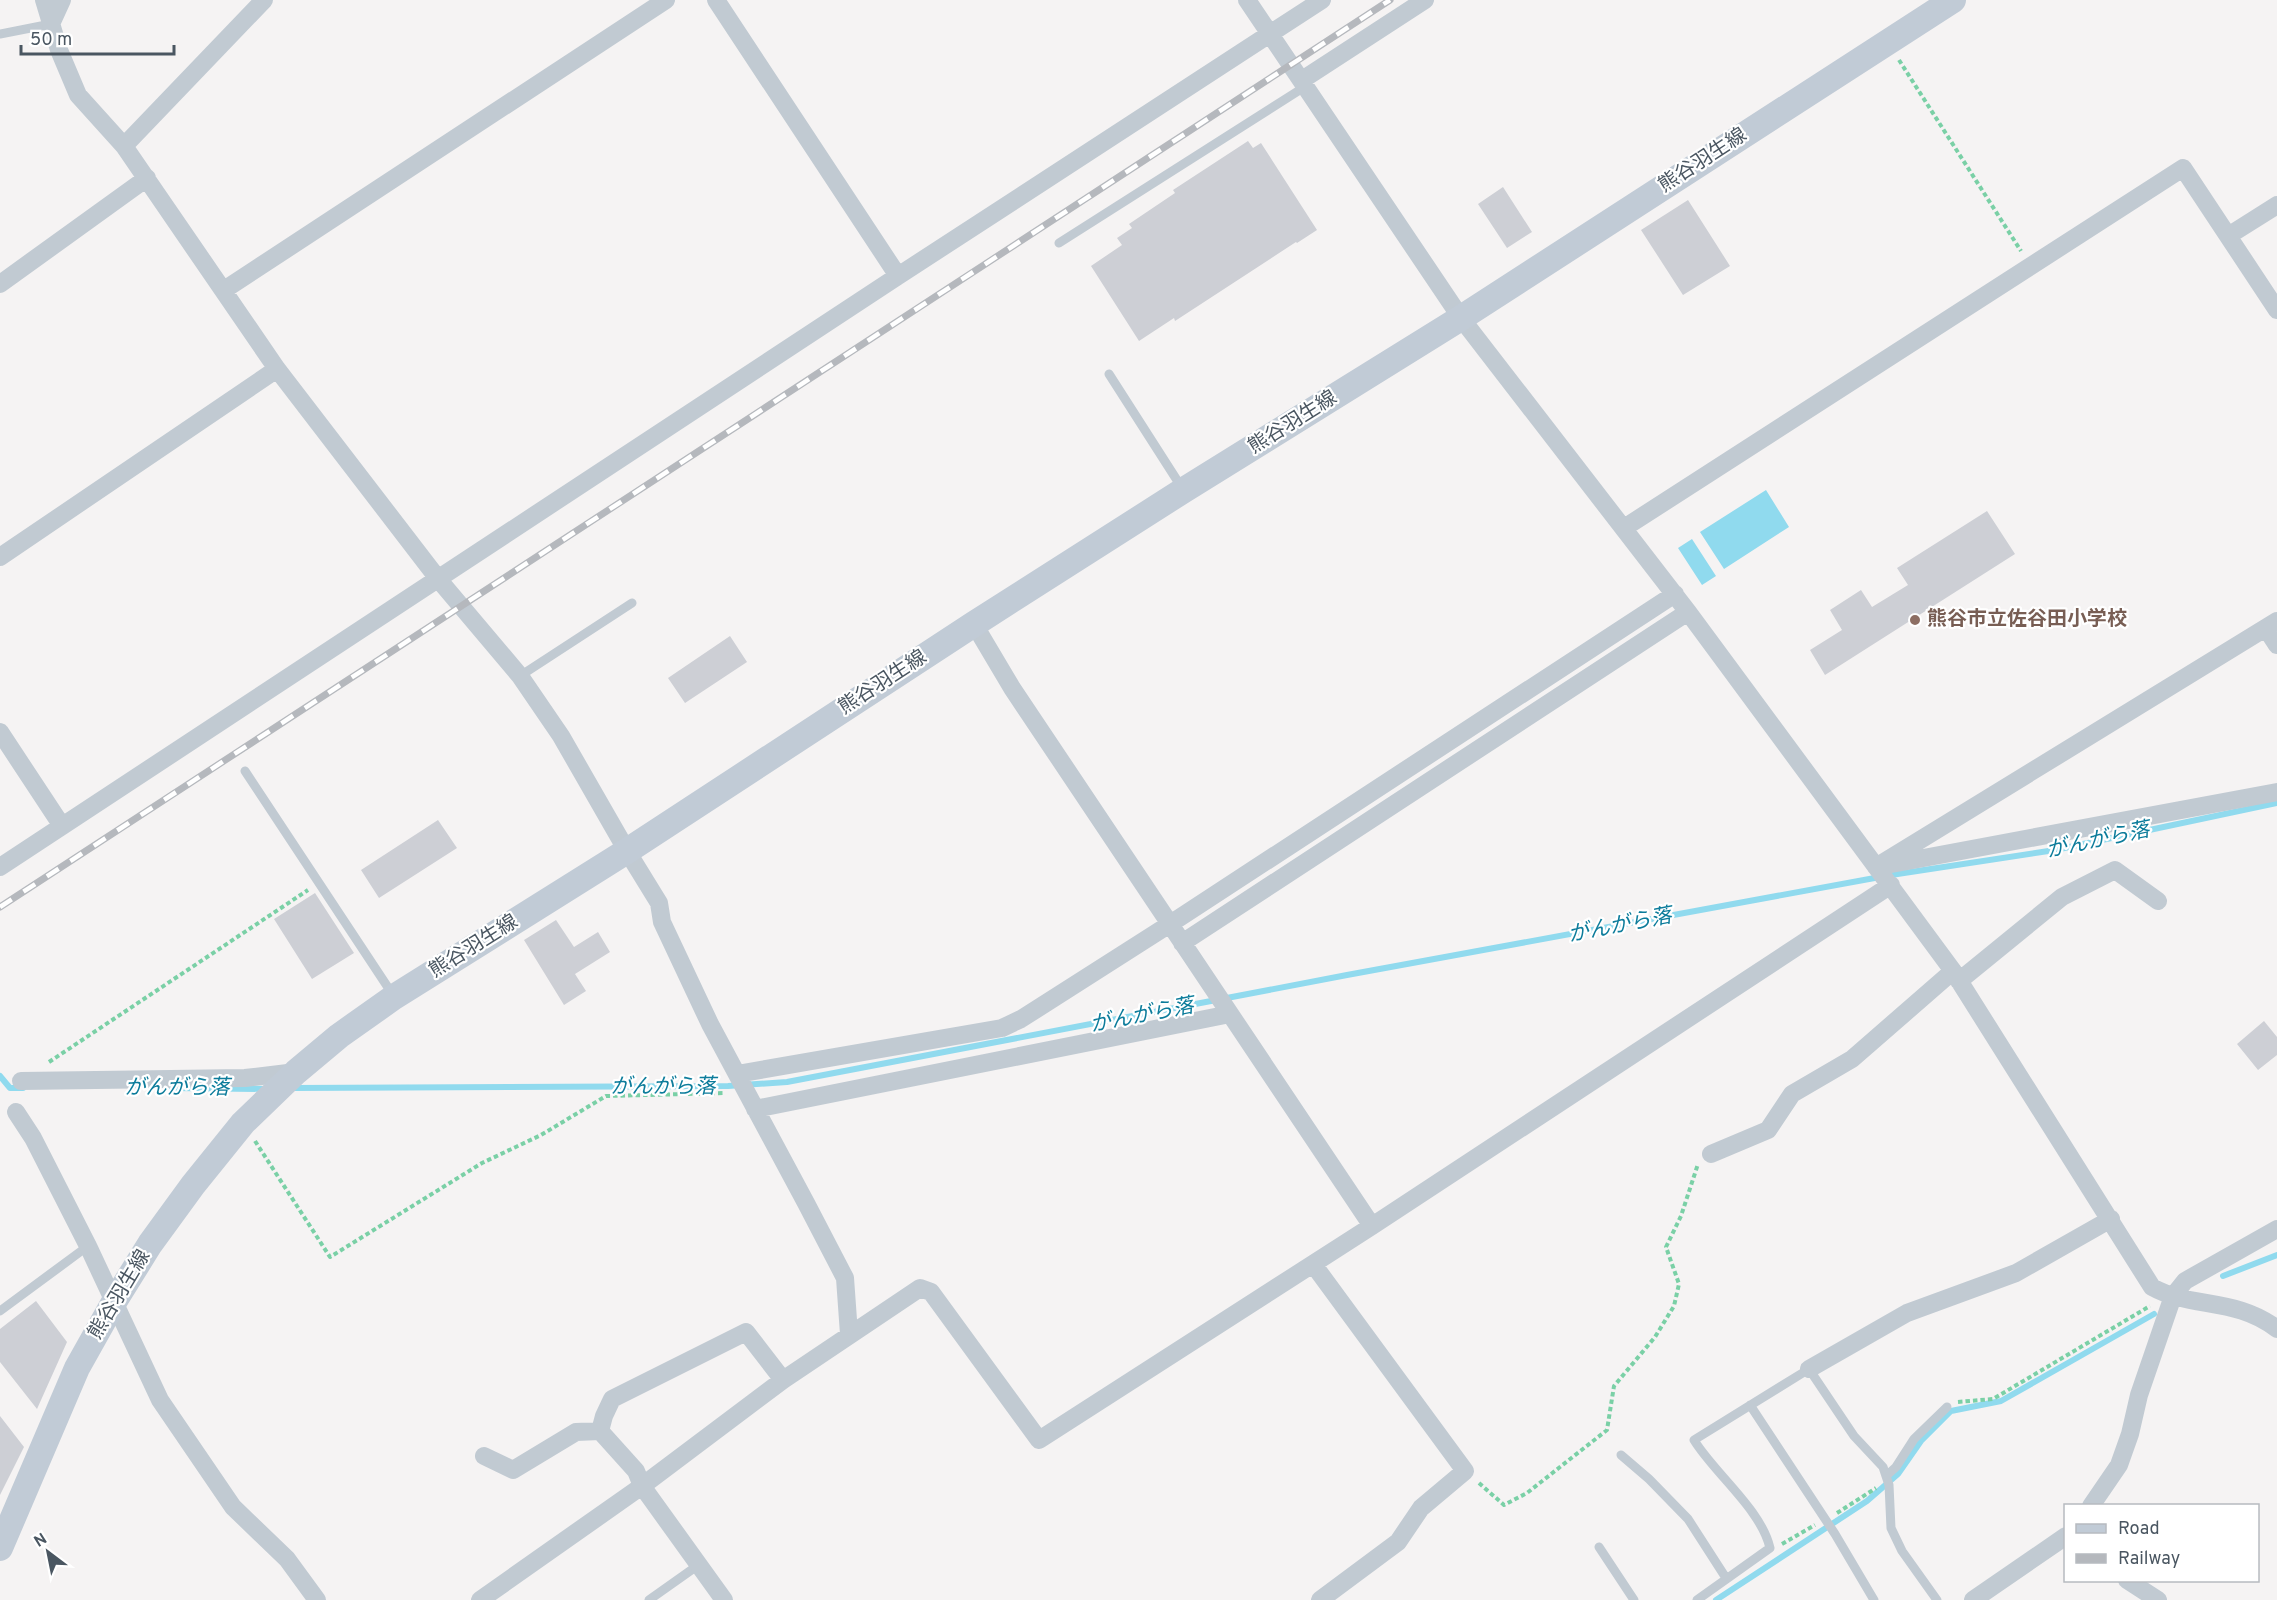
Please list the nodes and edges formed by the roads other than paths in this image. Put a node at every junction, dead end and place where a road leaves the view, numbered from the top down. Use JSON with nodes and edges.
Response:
{"nodes":[{"id":1,"x":44,"y":0,"type":"edge"},
{"id":2,"x":62,"y":0,"type":"edge"},
{"id":3,"x":264,"y":0,"type":"edge"},
{"id":4,"x":666,"y":0,"type":"edge"},
{"id":5,"x":716,"y":0,"type":"edge"},
{"id":6,"x":1247,"y":0,"type":"edge"},
{"id":7,"x":1322,"y":0,"type":"edge"},
{"id":8,"x":1425,"y":0,"type":"edge"},
{"id":9,"x":1953,"y":0,"type":"edge"},
{"id":10,"x":51,"y":24,"type":"junction"},
{"id":11,"x":1271,"y":33,"type":"junction"},
{"id":12,"x":0,"y":34,"type":"edge"},
{"id":13,"x":1304,"y":83,"type":"junction"},
{"id":14,"x":124,"y":146,"type":"junction"},
{"id":15,"x":147,"y":178,"type":"junction"},
{"id":16,"x":2277,"y":204,"type":"edge"},
{"id":17,"x":2228,"y":236,"type":"junction"},
{"id":18,"x":1059,"y":243,"type":"dead end"},
{"id":19,"x":898,"y":276,"type":"junction"},
{"id":20,"x":0,"y":284,"type":"edge"},
{"id":21,"x":224,"y":290,"type":"junction"},
{"id":22,"x":2277,"y":310,"type":"edge"},
{"id":23,"x":1461,"y":318,"type":"junction"},
{"id":24,"x":277,"y":369,"type":"junction"},
{"id":25,"x":1108,"y":374,"type":"dead end"},
{"id":26,"x":1184,"y":490,"type":"junction"},
{"id":27,"x":1624,"y":528,"type":"junction"},
{"id":28,"x":0,"y":557,"type":"edge"},
{"id":29,"x":439,"y":580,"type":"junction"},
{"id":30,"x":1675,"y":594,"type":"junction"},
{"id":31,"x":632,"y":603,"type":"dead end"},
{"id":32,"x":1688,"y":612,"type":"junction"},
{"id":33,"x":974,"y":624,"type":"junction"},
{"id":34,"x":2272,"y":624,"type":"edge"},
{"id":35,"x":2277,"y":645,"type":"edge"},
{"id":36,"x":519,"y":676,"type":"junction"},
{"id":37,"x":0,"y":732,"type":"edge"},
{"id":38,"x":245,"y":771,"type":"dead end"},
{"id":39,"x":2277,"y":792,"type":"edge"},
{"id":40,"x":62,"y":826,"type":"junction"},
{"id":41,"x":627,"y":851,"type":"junction"},
{"id":42,"x":0,"y":867,"type":"edge"},
{"id":43,"x":1876,"y":868,"type":"junction"},
{"id":44,"x":1890,"y":884,"type":"junction"},
{"id":45,"x":2158,"y":901,"type":"dead end"},
{"id":46,"x":1170,"y":924,"type":"junction"},
{"id":47,"x":1182,"y":943,"type":"junction"},
{"id":48,"x":1956,"y":976,"type":"junction"},
{"id":49,"x":394,"y":997,"type":"junction"},
{"id":50,"x":1229,"y":1013,"type":"junction"},
{"id":51,"x":1002,"y":1029,"type":"junction"},
{"id":52,"x":1009,"y":1055,"type":"junction"},
{"id":53,"x":293,"y":1074,"type":"junction"},
{"id":54,"x":737,"y":1074,"type":"junction"},
{"id":55,"x":21,"y":1081,"type":"road end"},
{"id":56,"x":751,"y":1101,"type":"junction"},
{"id":57,"x":16,"y":1112,"type":"dead end"},
{"id":58,"x":1711,"y":1154,"type":"road end"},
{"id":59,"x":2111,"y":1220,"type":"junction"},
{"id":60,"x":1372,"y":1226,"type":"junction"},
{"id":61,"x":2277,"y":1229,"type":"edge"},
{"id":62,"x":88,"y":1246,"type":"junction"},
{"id":63,"x":1313,"y":1264,"type":"junction"},
{"id":64,"x":2167,"y":1294,"type":"junction"},
{"id":65,"x":114,"y":1302,"type":"junction"},
{"id":66,"x":0,"y":1311,"type":"edge"},
{"id":67,"x":2277,"y":1329,"type":"edge"},
{"id":68,"x":849,"y":1334,"type":"junction"},
{"id":69,"x":1809,"y":1369,"type":"junction"},
{"id":70,"x":783,"y":1380,"type":"junction"},
{"id":71,"x":1750,"y":1405,"type":"junction"},
{"id":72,"x":1947,"y":1407,"type":"road end"},
{"id":73,"x":600,"y":1431,"type":"junction"},
{"id":74,"x":1621,"y":1455,"type":"dead end"},
{"id":75,"x":484,"y":1456,"type":"dead end"},
{"id":76,"x":1888,"y":1481,"type":"junction"},
{"id":77,"x":642,"y":1486,"type":"junction"},
{"id":78,"x":2092,"y":1504,"type":"edge"},
{"id":79,"x":2064,"y":1537,"type":"edge"},
{"id":80,"x":1599,"y":1547,"type":"dead end"},
{"id":81,"x":0,"y":1548,"type":"edge"},
{"id":82,"x":697,"y":1566,"type":"junction"},
{"id":83,"x":1726,"y":1578,"type":"junction"},
{"id":84,"x":2129,"y":1582,"type":"edge"},
{"id":85,"x":316,"y":1600,"type":"edge"},
{"id":86,"x":480,"y":1600,"type":"edge"},
{"id":87,"x":649,"y":1600,"type":"edge"},
{"id":88,"x":724,"y":1600,"type":"edge"},
{"id":89,"x":1320,"y":1600,"type":"edge"},
{"id":90,"x":1634,"y":1600,"type":"edge"},
{"id":91,"x":1698,"y":1600,"type":"edge"},
{"id":92,"x":1874,"y":1600,"type":"edge"},
{"id":93,"x":1938,"y":1600,"type":"edge"},
{"id":94,"x":1973,"y":1600,"type":"edge"},
{"id":95,"x":2158,"y":1600,"type":"edge"}],
"edges":[{"from":1,"to":10,"type":"street"},
{"from":2,"to":10,"type":"street"},
{"from":3,"to":14,"type":"street"},
{"from":4,"to":21,"type":"street"},
{"from":5,"to":19,"type":"street"},
{"from":6,"to":11,"type":"street"},
{"from":7,"to":11,"type":"street"},
{"from":8,"to":13,"type":"street"},
{"from":9,"to":23,"type":"main road","name":"熊谷羽生線"},
{"from":10,"to":12,"type":"lane"},
{"from":10,"to":14,"type":"street"},
{"from":11,"to":13,"type":"street"},
{"from":11,"to":19,"type":"street"},
{"from":13,"to":18,"type":"lane"},
{"from":13,"to":23,"type":"street"},
{"from":14,"to":15,"type":"street"},
{"from":15,"to":20,"type":"street"},
{"from":15,"to":21,"type":"street"},
{"from":16,"to":17,"type":"street"},
{"from":17,"to":22,"type":"street"},
{"from":17,"to":27,"type":"street"},
{"from":19,"to":29,"type":"street"},
{"from":21,"to":24,"type":"street"},
{"from":23,"to":26,"type":"main road","name":"熊谷羽生線"},
{"from":23,"to":27,"type":"street"},
{"from":24,"to":28,"type":"street"},
{"from":24,"to":29,"type":"street"},
{"from":25,"to":26,"type":"lane"},
{"from":26,"to":33,"type":"main road","name":"熊谷羽生線"},
{"from":27,"to":30,"type":"street"},
{"from":29,"to":36,"type":"street"},
{"from":29,"to":40,"type":"street"},
{"from":30,"to":32,"type":"street"},
{"from":30,"to":46,"type":"street"},
{"from":31,"to":36,"type":"lane"},
{"from":32,"to":43,"type":"street"},
{"from":32,"to":47,"type":"street"},
{"from":33,"to":41,"type":"main road","name":"熊谷羽生線"},
{"from":33,"to":46,"type":"street"},
{"from":34,"to":35,"type":"street"},
{"from":34,"to":43,"type":"street"},
{"from":36,"to":41,"type":"street"},
{"from":37,"to":40,"type":"street"},
{"from":38,"to":49,"type":"lane"},
{"from":39,"to":43,"type":"street"},
{"from":40,"to":42,"type":"street"},
{"from":41,"to":49,"type":"main road","name":"熊谷羽生線"},
{"from":41,"to":54,"type":"street"},
{"from":43,"to":44,"type":"street"},
{"from":44,"to":48,"type":"street"},
{"from":44,"to":60,"type":"street"},
{"from":45,"to":48,"type":"street"},
{"from":46,"to":47,"type":"street"},
{"from":46,"to":51,"type":"street"},
{"from":47,"to":50,"type":"street"},
{"from":48,"to":58,"type":"street"},
{"from":48,"to":59,"type":"street"},
{"from":49,"to":53,"type":"main road","name":"熊谷羽生線"},
{"from":50,"to":52,"type":"street"},
{"from":50,"to":60,"type":"street"},
{"from":51,"to":52,"type":"street"},
{"from":51,"to":54,"type":"street"},
{"from":52,"to":56,"type":"street"},
{"from":53,"to":55,"type":"street"},
{"from":53,"to":65,"type":"main road","name":"熊谷羽生線"},
{"from":54,"to":56,"type":"street"},
{"from":56,"to":68,"type":"street"},
{"from":57,"to":62,"type":"street"},
{"from":59,"to":64,"type":"street"},
{"from":59,"to":69,"type":"street"},
{"from":60,"to":63,"type":"street"},
{"from":61,"to":64,"type":"street"},
{"from":62,"to":65,"type":"street"},
{"from":62,"to":66,"type":"lane"},
{"from":63,"to":68,"type":"street"},
{"from":63,"to":89,"type":"street"},
{"from":64,"to":67,"type":"street"},
{"from":64,"to":78,"type":"street"},
{"from":65,"to":81,"type":"main road","name":"熊谷羽生線"},
{"from":65,"to":85,"type":"street"},
{"from":68,"to":70,"type":"street"},
{"from":69,"to":71,"type":"lane"},
{"from":69,"to":76,"type":"lane"},
{"from":70,"to":73,"type":"street"},
{"from":70,"to":77,"type":"street"},
{"from":71,"to":83,"type":"lane"},
{"from":71,"to":92,"type":"lane"},
{"from":72,"to":76,"type":"lane"},
{"from":73,"to":75,"type":"street"},
{"from":73,"to":77,"type":"street"},
{"from":74,"to":83,"type":"lane"},
{"from":76,"to":93,"type":"lane"},
{"from":77,"to":82,"type":"street"},
{"from":77,"to":86,"type":"street"},
{"from":79,"to":94,"type":"street"},
{"from":80,"to":90,"type":"lane"},
{"from":82,"to":87,"type":"lane"},
{"from":82,"to":88,"type":"street"},
{"from":83,"to":91,"type":"lane"},
{"from":84,"to":95,"type":"street"}]}
